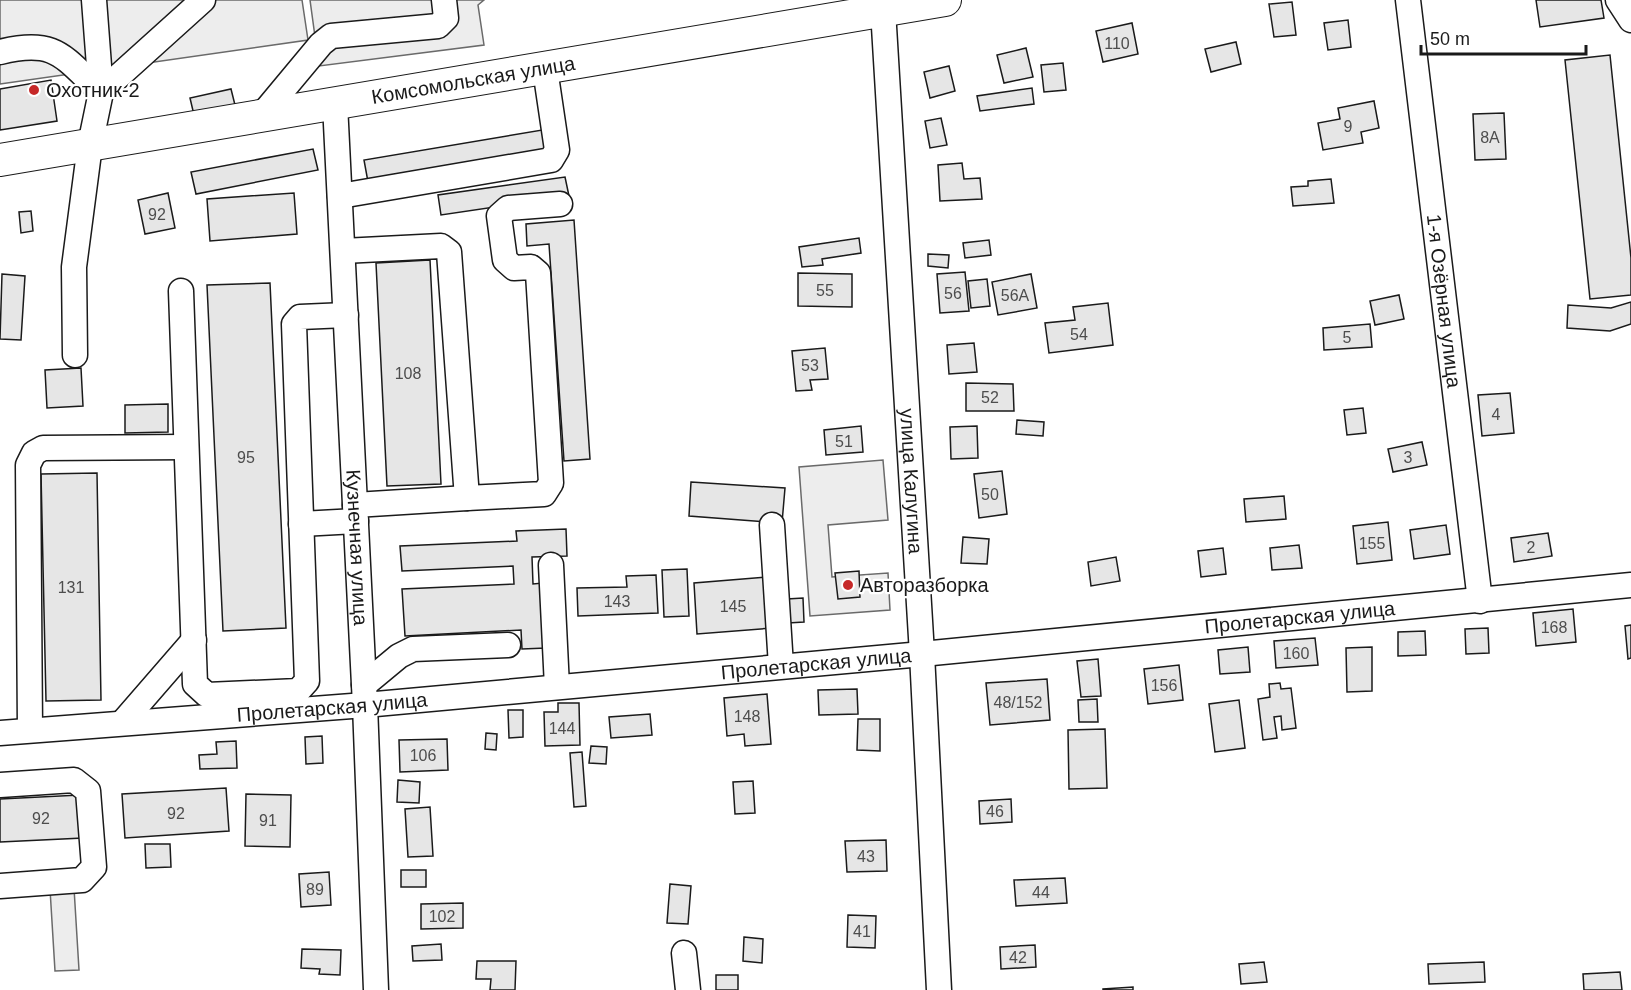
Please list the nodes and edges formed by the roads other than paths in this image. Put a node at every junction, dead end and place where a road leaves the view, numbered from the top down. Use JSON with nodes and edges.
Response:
{"nodes":[{"id":1,"x":94,"y":0,"type":"edge"},
{"id":2,"x":203,"y":0,"type":"edge"},
{"id":3,"x":444,"y":0,"type":"edge"},
{"id":4,"x":945,"y":0,"type":"edge"},
{"id":5,"x":1408,"y":0,"type":"edge"},
{"id":6,"x":1618,"y":0,"type":"edge"},
{"id":7,"x":883,"y":10,"type":"junction"},
{"id":8,"x":1631,"y":20,"type":"edge"},
{"id":9,"x":0,"y":52,"type":"edge"},
{"id":10,"x":545,"y":69,"type":"junction"},
{"id":11,"x":101,"y":92,"type":"junction"},
{"id":12,"x":335,"y":104,"type":"junction"},
{"id":13,"x":261,"y":116,"type":"junction"},
{"id":14,"x":90,"y":145,"type":"junction"},
{"id":15,"x":0,"y":160,"type":"edge"},
{"id":16,"x":340,"y":196,"type":"junction"},
{"id":17,"x":560,"y":204,"type":"dead end"},
{"id":18,"x":343,"y":251,"type":"junction"},
{"id":19,"x":180,"y":291,"type":"dead end"},
{"id":20,"x":346,"y":315,"type":"junction"},
{"id":21,"x":75,"y":355,"type":"dead end"},
{"id":22,"x":186,"y":447,"type":"junction"},
{"id":23,"x":467,"y":498,"type":"junction"},
{"id":24,"x":356,"y":513,"type":"junction"},
{"id":25,"x":301,"y":524,"type":"junction"},
{"id":26,"x":772,"y":525,"type":"dead end"},
{"id":27,"x":551,"y":566,"type":"dead end"},
{"id":28,"x":1631,"y":585,"type":"edge"},
{"id":29,"x":1480,"y":601,"type":"junction"},
{"id":30,"x":194,"y":640,"type":"junction"},
{"id":31,"x":508,"y":645,"type":"dead end"},
{"id":32,"x":922,"y":654,"type":"junction"},
{"id":33,"x":781,"y":666,"type":"junction"},
{"id":34,"x":557,"y":687,"type":"junction"},
{"id":35,"x":365,"y":695,"type":"junction"},
{"id":36,"x":122,"y":723,"type":"junction"},
{"id":37,"x":30,"y":730,"type":"junction"},
{"id":38,"x":0,"y":733,"type":"edge"},
{"id":39,"x":0,"y":785,"type":"edge"},
{"id":40,"x":0,"y":886,"type":"edge"},
{"id":41,"x":684,"y":953,"type":"dead end"},
{"id":42,"x":376,"y":990,"type":"edge"},
{"id":43,"x":688,"y":990,"type":"edge"},
{"id":44,"x":939,"y":990,"type":"edge"}],
"edges":[{"from":1,"to":11,"type":"street"},
{"from":2,"to":11,"type":"street"},
{"from":3,"to":13,"type":"street"},
{"from":4,"to":7,"type":"main road","name":"Комсомольская улица"},
{"from":5,"to":29,"type":"street","name":"1-я Озёрная улица"},
{"from":6,"to":8,"type":"street"},
{"from":7,"to":10,"type":"main road","name":"Комсомольская улица"},
{"from":7,"to":32,"type":"street","name":"улица Калугина"},
{"from":9,"to":11,"type":"street"},
{"from":10,"to":12,"type":"main road","name":"Комсомольская улица"},
{"from":10,"to":16,"type":"street"},
{"from":11,"to":14,"type":"street"},
{"from":12,"to":13,"type":"main road","name":"Комсомольская улица"},
{"from":12,"to":16,"type":"street","name":"Кузнечная улица"},
{"from":13,"to":14,"type":"main road","name":"Комсомольская улица"},
{"from":14,"to":15,"type":"main road","name":"Комсомольская улица"},
{"from":14,"to":21,"type":"street"},
{"from":16,"to":18,"type":"street","name":"Кузнечная улица"},
{"from":17,"to":23,"type":"street"},
{"from":18,"to":20,"type":"street","name":"Кузнечная улица"},
{"from":18,"to":23,"type":"street"},
{"from":19,"to":22,"type":"street"},
{"from":20,"to":24,"type":"street","name":"Кузнечная улица"},
{"from":20,"to":25,"type":"street"},
{"from":22,"to":30,"type":"street"},
{"from":22,"to":37,"type":"street"},
{"from":23,"to":24,"type":"street"},
{"from":24,"to":25,"type":"street"},
{"from":24,"to":35,"type":"street","name":"Кузнечная улица"},
{"from":25,"to":30,"type":"street"},
{"from":26,"to":33,"type":"street"},
{"from":27,"to":34,"type":"street"},
{"from":28,"to":29,"type":"street","name":"Пролетарская улица"},
{"from":29,"to":32,"type":"street","name":"Пролетарская улица"},
{"from":30,"to":36,"type":"street"},
{"from":31,"to":35,"type":"street"},
{"from":32,"to":33,"type":"street","name":"Пролетарская улица"},
{"from":32,"to":44,"type":"street","name":"улица Калугина"},
{"from":33,"to":34,"type":"street","name":"Пролетарская улица"},
{"from":34,"to":35,"type":"street","name":"Пролетарская улица"},
{"from":35,"to":36,"type":"street","name":"Пролетарская улица"},
{"from":35,"to":42,"type":"street","name":"Кузнечная улица"},
{"from":36,"to":37,"type":"street","name":"Пролетарская улица"},
{"from":37,"to":38,"type":"street","name":"Пролетарская улица"},
{"from":39,"to":40,"type":"street"},
{"from":41,"to":43,"type":"street"}]}
